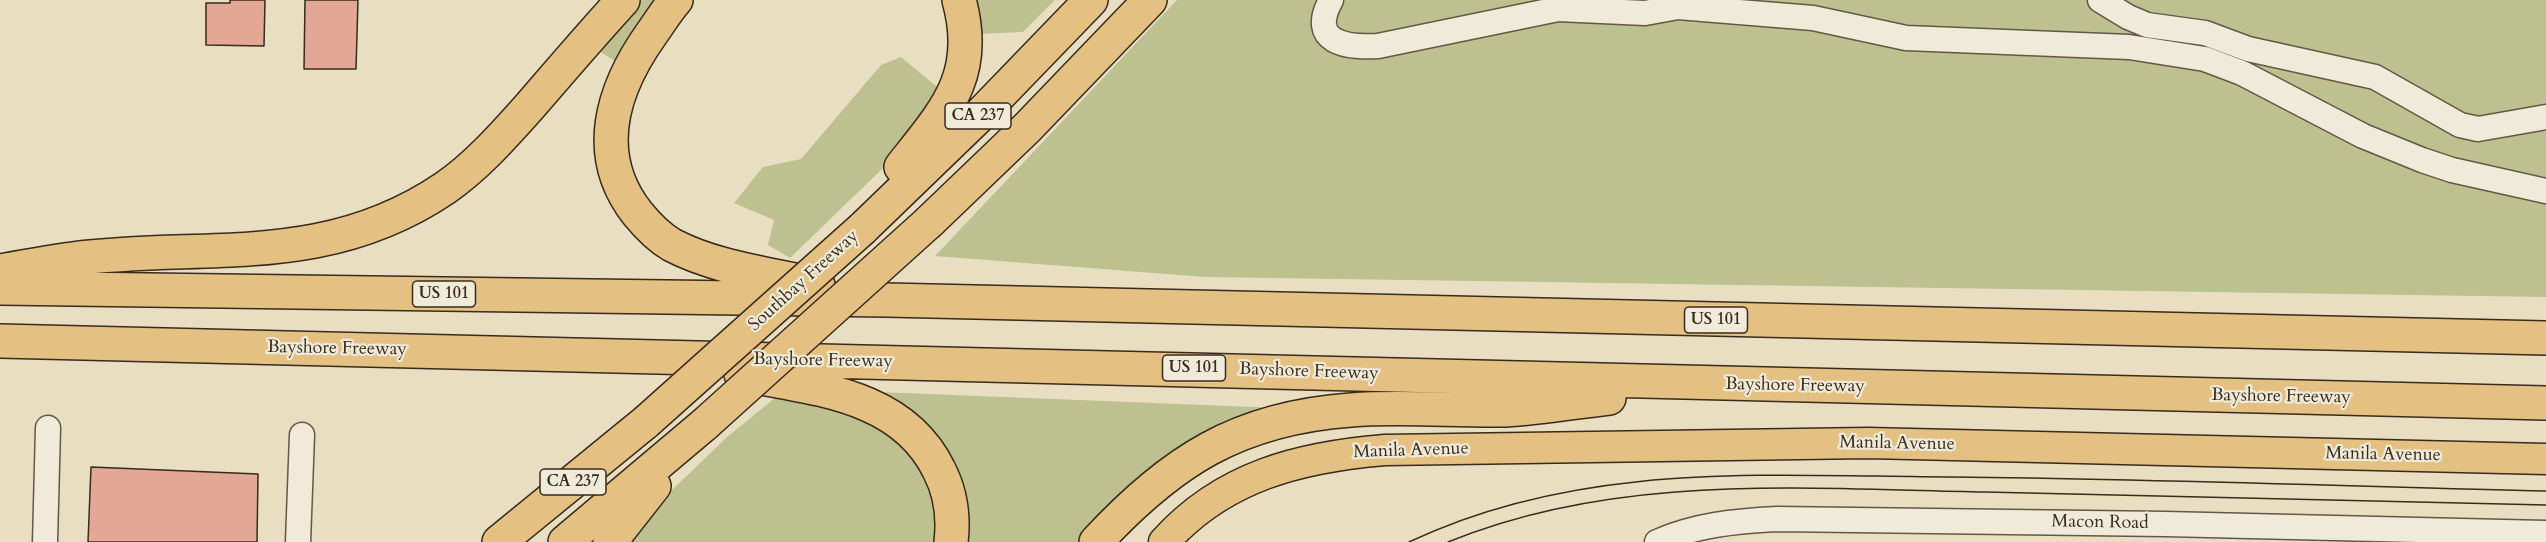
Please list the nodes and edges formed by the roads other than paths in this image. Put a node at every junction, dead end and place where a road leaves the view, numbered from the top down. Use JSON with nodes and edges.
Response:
{"nodes":[{"id":1,"x":623,"y":0,"type":"edge"},
{"id":2,"x":676,"y":0,"type":"edge"},
{"id":3,"x":959,"y":0,"type":"edge"},
{"id":4,"x":1091,"y":0,"type":"edge"},
{"id":5,"x":1150,"y":0,"type":"edge"},
{"id":6,"x":1331,"y":0,"type":"edge"},
{"id":7,"x":2100,"y":0,"type":"edge"},
{"id":8,"x":2546,"y":117,"type":"edge"},
{"id":9,"x":2546,"y":190,"type":"edge"},
{"id":10,"x":855,"y":226,"type":"junction"},
{"id":11,"x":0,"y":271,"type":"edge"},
{"id":12,"x":0,"y":288,"type":"edge"},
{"id":13,"x":887,"y":300,"type":"junction"},
{"id":14,"x":2546,"y":338,"type":"edge"},
{"id":15,"x":0,"y":341,"type":"edge"},
{"id":16,"x":663,"y":357,"type":"junction"},
{"id":17,"x":1724,"y":385,"type":"junction"},
{"id":18,"x":2546,"y":403,"type":"edge"},
{"id":19,"x":705,"y":424,"type":"junction"},
{"id":20,"x":48,"y":428,"type":"dead end"},
{"id":21,"x":302,"y":435,"type":"dead end"},
{"id":22,"x":2546,"y":459,"type":"edge"},
{"id":23,"x":2546,"y":533,"type":"edge"},
{"id":24,"x":45,"y":542,"type":"edge"},
{"id":25,"x":298,"y":542,"type":"edge"},
{"id":26,"x":499,"y":542,"type":"edge"},
{"id":27,"x":565,"y":542,"type":"edge"},
{"id":28,"x":610,"y":542,"type":"edge"},
{"id":29,"x":951,"y":542,"type":"edge"},
{"id":30,"x":1096,"y":542,"type":"edge"},
{"id":31,"x":1164,"y":542,"type":"edge"},
{"id":32,"x":1657,"y":542,"type":"edge"}],
"edges":[{"from":1,"to":11,"type":"highway"},
{"from":2,"to":13,"type":"highway"},
{"from":3,"to":10,"type":"highway"},
{"from":4,"to":10,"type":"highway","name":"Southbay Freeway","number":"CA 237"},
{"from":5,"to":19,"type":"highway","number":"CA 237","bridge":true},
{"from":6,"to":9,"type":"lane"},
{"from":7,"to":8,"type":"lane"},
{"from":10,"to":26,"type":"highway","name":"Southbay Freeway","number":"CA 237","bridge":true},
{"from":12,"to":13,"type":"highway","number":"US 101"},
{"from":13,"to":14,"type":"highway","number":"US 101"},
{"from":15,"to":16,"type":"highway","name":"Bayshore Freeway","number":"US 101"},
{"from":16,"to":17,"type":"highway","name":"Bayshore Freeway","number":"US 101"},
{"from":16,"to":29,"type":"highway"},
{"from":17,"to":18,"type":"highway","name":"Bayshore Freeway","number":"US 101"},
{"from":17,"to":30,"type":"highway"},
{"from":19,"to":27,"type":"highway","number":"CA 237"},
{"from":19,"to":28,"type":"highway"},
{"from":20,"to":24,"type":"lane"},
{"from":21,"to":25,"type":"lane"},
{"from":22,"to":31,"type":"main road","name":"Manila Avenue"},
{"from":23,"to":32,"type":"lane","name":"Macon Road"}]}
